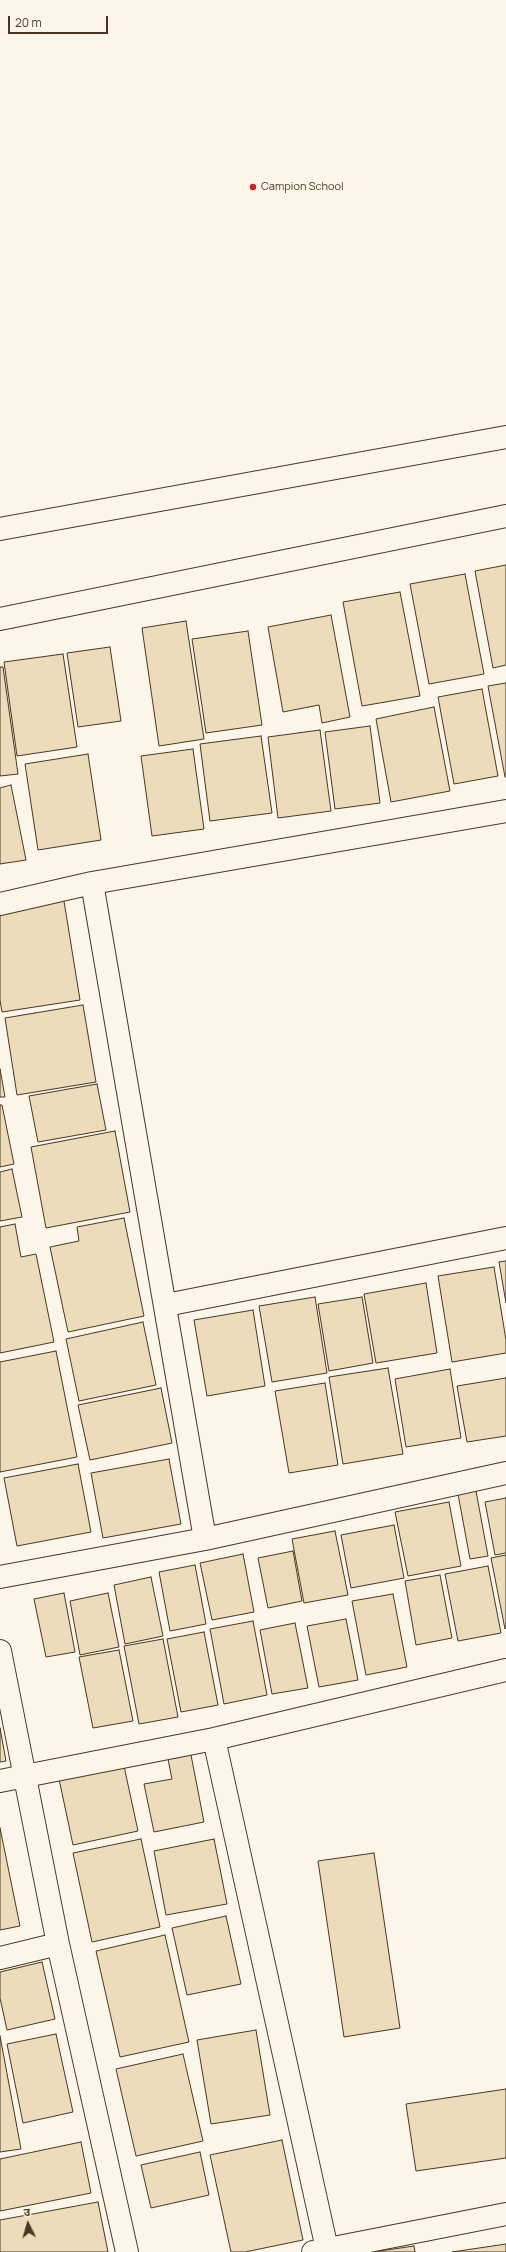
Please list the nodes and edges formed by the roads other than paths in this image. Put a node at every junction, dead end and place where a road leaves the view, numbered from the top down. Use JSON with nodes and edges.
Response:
{"nodes":[{"id":1,"x":506,"y":437,"type":"edge"},
{"id":2,"x":506,"y":516,"type":"edge"},
{"id":3,"x":0,"y":529,"type":"edge"},
{"id":4,"x":0,"y":619,"type":"edge"},
{"id":5,"x":506,"y":811,"type":"edge"},
{"id":6,"x":92,"y":883,"type":"junction"},
{"id":7,"x":0,"y":904,"type":"edge"},
{"id":8,"x":506,"y":1238,"type":"edge"},
{"id":9,"x":166,"y":1306,"type":"junction"},
{"id":10,"x":506,"y":1473,"type":"edge"},
{"id":11,"x":206,"y":1539,"type":"junction"},
{"id":12,"x":0,"y":1577,"type":"edge"},
{"id":13,"x":0,"y":1651,"type":"edge"},
{"id":14,"x":506,"y":1670,"type":"edge"},
{"id":15,"x":214,"y":1739,"type":"junction"},
{"id":16,"x":25,"y":1776,"type":"junction"},
{"id":17,"x":0,"y":1781,"type":"edge"},
{"id":18,"x":58,"y":1944,"type":"junction"},
{"id":19,"x":0,"y":1958,"type":"edge"},
{"id":20,"x":506,"y":2214,"type":"edge"},
{"id":21,"x":320,"y":2251,"type":"edge"},
{"id":22,"x":127,"y":2252,"type":"edge"}],
"edges":[{"from":1,"to":3,"type":"street"},
{"from":2,"to":4,"type":"street"},
{"from":5,"to":6,"type":"street"},
{"from":6,"to":7,"type":"street"},
{"from":6,"to":9,"type":"street"},
{"from":8,"to":9,"type":"street"},
{"from":9,"to":11,"type":"street"},
{"from":10,"to":11,"type":"street"},
{"from":11,"to":12,"type":"street"},
{"from":13,"to":16,"type":"street"},
{"from":14,"to":15,"type":"street"},
{"from":15,"to":16,"type":"street"},
{"from":15,"to":21,"type":"street"},
{"from":16,"to":17,"type":"street"},
{"from":16,"to":18,"type":"street"},
{"from":18,"to":19,"type":"street"},
{"from":18,"to":22,"type":"street"},
{"from":20,"to":21,"type":"street"}]}
